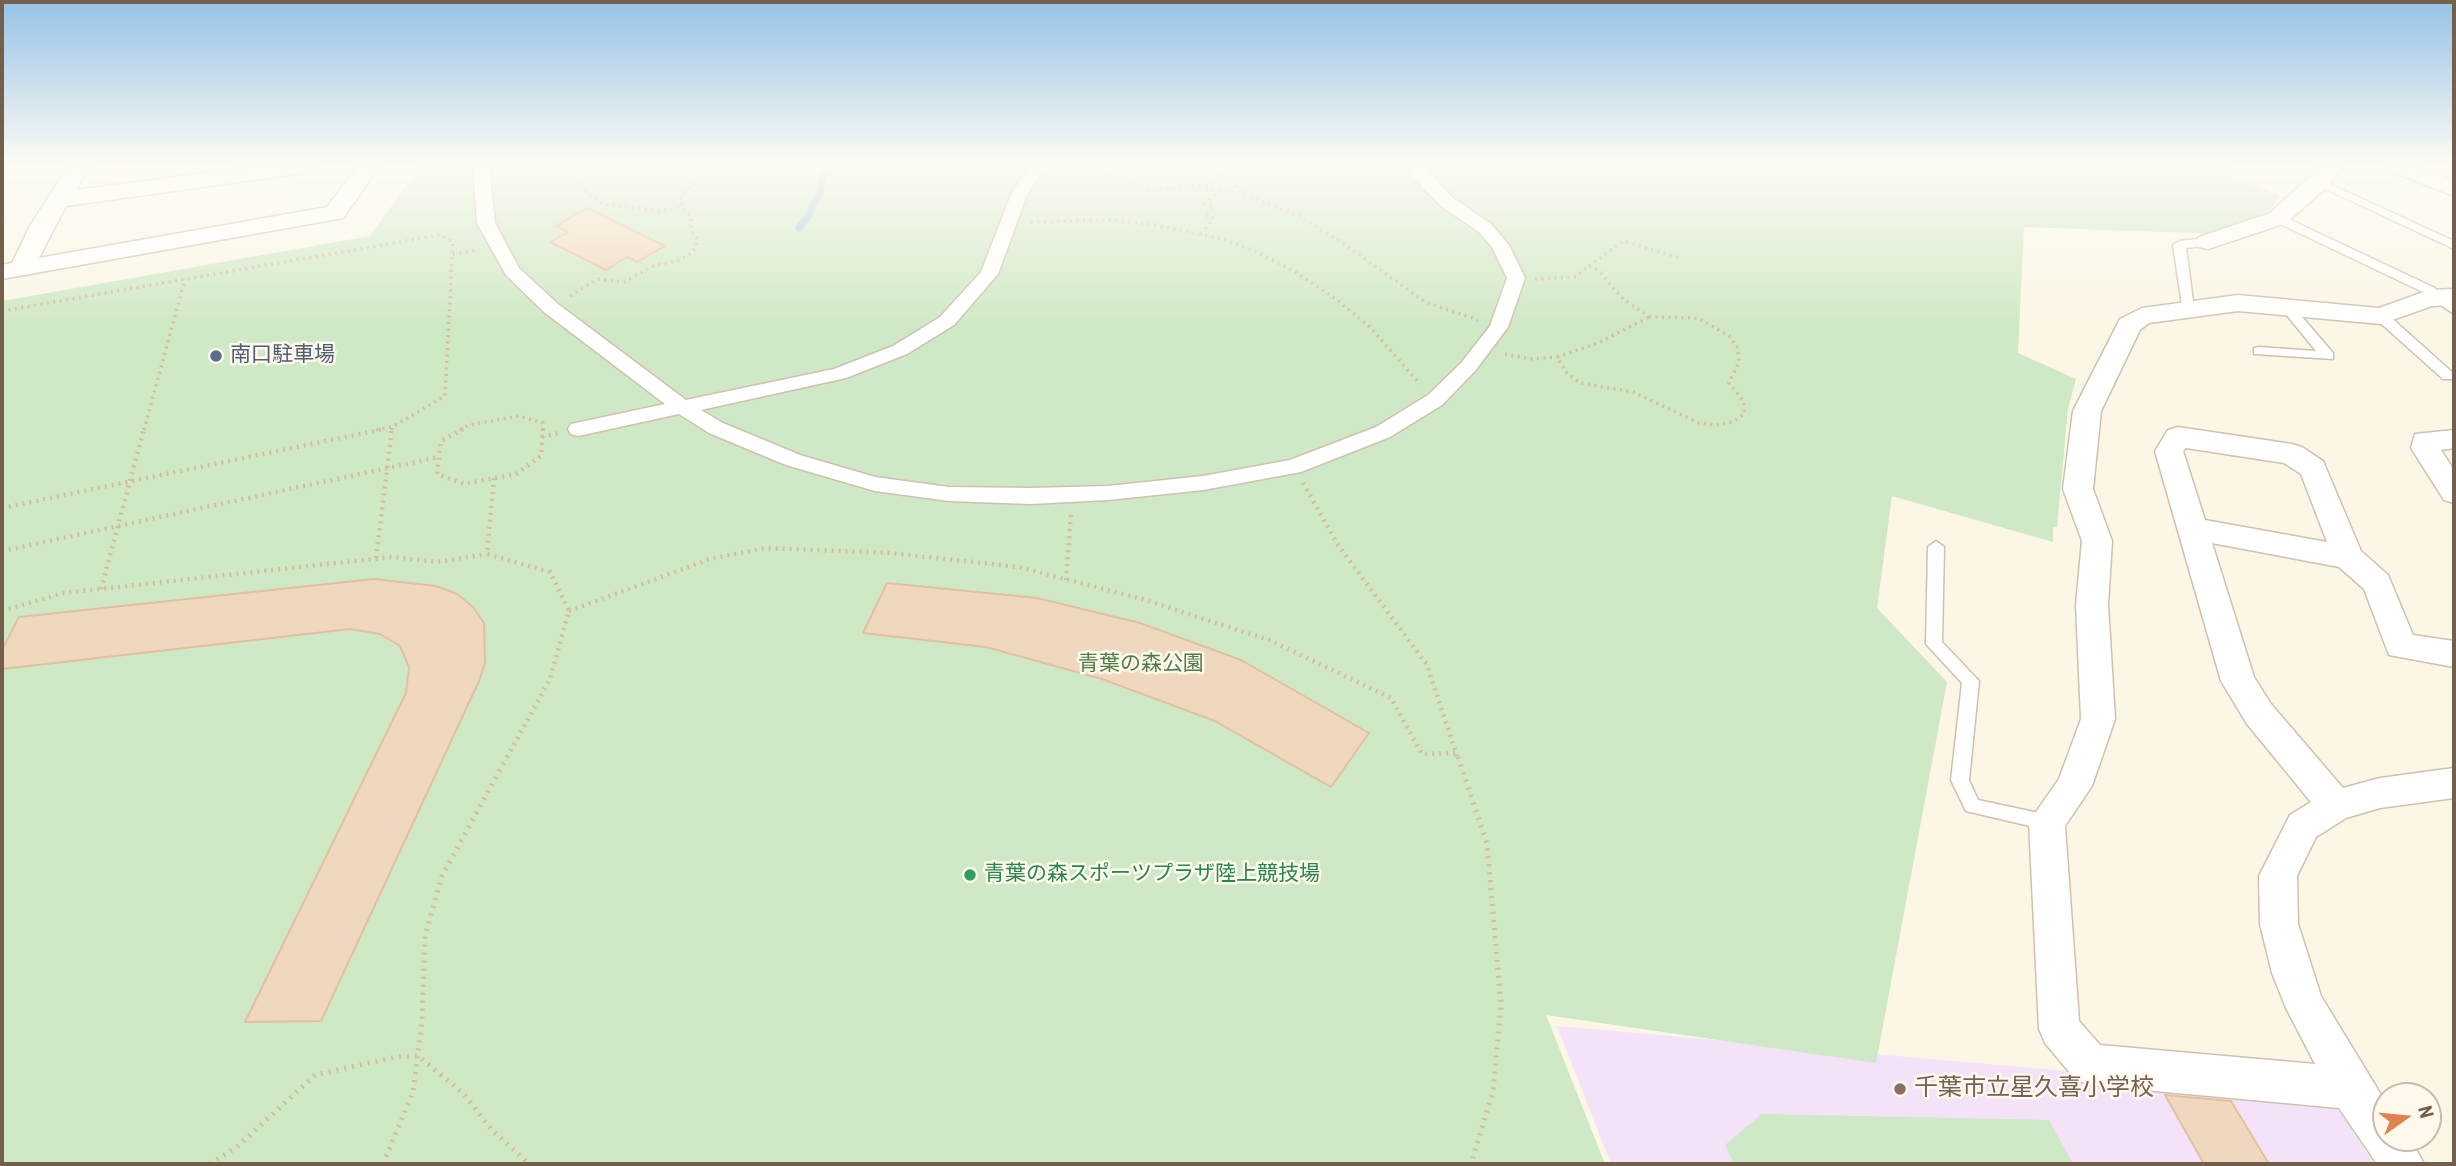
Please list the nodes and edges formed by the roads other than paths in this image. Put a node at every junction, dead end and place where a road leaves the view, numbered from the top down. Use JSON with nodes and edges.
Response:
{"nodes":[{"id":1,"x":45,"y":220,"type":"edge"},
{"id":2,"x":293,"y":220,"type":"edge"},
{"id":3,"x":486,"y":220,"type":"edge"},
{"id":4,"x":1011,"y":220,"type":"edge"},
{"id":5,"x":1474,"y":220,"type":"edge"},
{"id":6,"x":2271,"y":220,"type":"edge"},
{"id":7,"x":2283,"y":220,"type":"edge"},
{"id":8,"x":2410,"y":220,"type":"edge"},
{"id":9,"x":2208,"y":242,"type":"joint"},
{"id":10,"x":2454,"y":245,"type":"edge"},
{"id":11,"x":12,"y":270,"type":"edge"},
{"id":12,"x":2444,"y":296,"type":"edge"},
{"id":13,"x":2287,"y":308,"type":"junction"},
{"id":14,"x":2188,"y":309,"type":"junction"},
{"id":15,"x":2381,"y":316,"type":"junction"},
{"id":16,"x":2259,"y":351,"type":"dead end"},
{"id":17,"x":2448,"y":376,"type":"dead end"},
{"id":18,"x":684,"y":408,"type":"junction"},
{"id":19,"x":578,"y":429,"type":"dead end"},
{"id":20,"x":2454,"y":439,"type":"edge"},
{"id":21,"x":2454,"y":493,"type":"edge"},
{"id":22,"x":2192,"y":529,"type":"junction"},
{"id":23,"x":1936,"y":547,"type":"dead end"},
{"id":24,"x":2348,"y":557,"type":"junction"},
{"id":25,"x":2454,"y":654,"type":"edge"},
{"id":26,"x":2454,"y":783,"type":"edge"},
{"id":27,"x":2336,"y":805,"type":"junction"},
{"id":28,"x":2047,"y":821,"type":"junction"},
{"id":29,"x":2351,"y":1088,"type":"junction"},
{"id":30,"x":2402,"y":1164,"type":"edge"}],
"edges":[{"from":1,"to":11,"type":"street"},
{"from":2,"to":11,"type":"street"},
{"from":3,"to":18,"type":"street"},
{"from":4,"to":18,"type":"street"},
{"from":5,"to":18,"type":"street"},
{"from":6,"to":9,"type":"street"},
{"from":7,"to":12,"type":"lane"},
{"from":8,"to":10,"type":"lane"},
{"from":9,"to":14,"type":"lane"},
{"from":12,"to":15,"type":"street"},
{"from":13,"to":14,"type":"street"},
{"from":13,"to":15,"type":"street"},
{"from":13,"to":16,"type":"lane"},
{"from":14,"to":28,"type":"street"},
{"from":15,"to":17,"type":"lane"},
{"from":18,"to":19,"type":"street"},
{"from":20,"to":21,"type":"street"},
{"from":22,"to":24,"type":"street"},
{"from":22,"to":24,"type":"street"},
{"from":22,"to":27,"type":"street"},
{"from":23,"to":28,"type":"lane"},
{"from":24,"to":25,"type":"street"},
{"from":26,"to":27,"type":"street"},
{"from":27,"to":29,"type":"street"},
{"from":28,"to":29,"type":"street"},
{"from":29,"to":30,"type":"street"}]}
